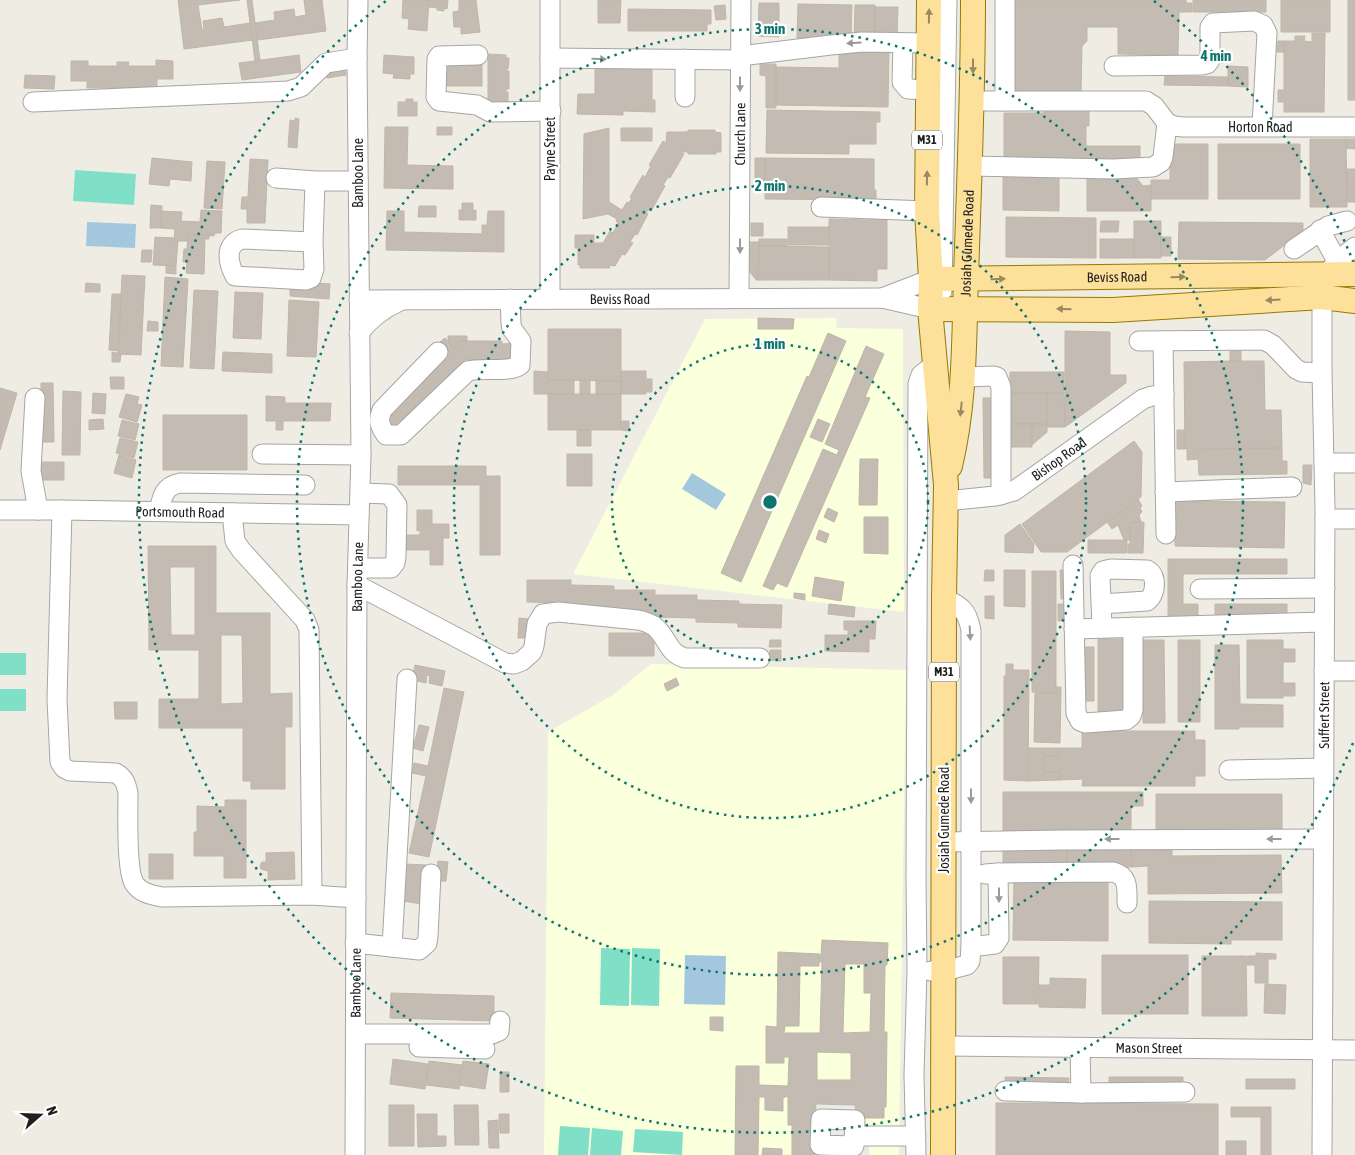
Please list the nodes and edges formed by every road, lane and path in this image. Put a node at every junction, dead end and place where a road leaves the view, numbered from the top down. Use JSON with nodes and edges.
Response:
{"nodes":[{"id":1,"x":358,"y":0,"type":"edge"},
{"id":2,"x":550,"y":0,"type":"edge"},
{"id":3,"x":740,"y":0,"type":"edge"},
{"id":4,"x":929,"y":0,"type":"edge"},
{"id":5,"x":947,"y":0,"type":"edge"},
{"id":6,"x":973,"y":0,"type":"edge"},
{"id":7,"x":1005,"y":0,"type":"edge"},
{"id":8,"x":903,"y":42,"type":"junction"},
{"id":9,"x":928,"y":43,"type":"junction"},
{"id":10,"x":478,"y":55,"type":"dead end"},
{"id":11,"x":357,"y":58,"type":"junction"},
{"id":12,"x":550,"y":58,"type":"junction"},
{"id":13,"x":740,"y":58,"type":"junction"},
{"id":14,"x":685,"y":59,"type":"junction"},
{"id":15,"x":1114,"y":66,"type":"dead end"},
{"id":16,"x":928,"y":90,"type":"junction"},
{"id":17,"x":684,"y":97,"type":"dead end"},
{"id":18,"x":972,"y":101,"type":"junction"},
{"id":19,"x":1006,"y":101,"type":"junction"},
{"id":20,"x":33,"y":102,"type":"dead end"},
{"id":21,"x":550,"y":111,"type":"junction"},
{"id":22,"x":1166,"y":123,"type":"junction"},
{"id":23,"x":1262,"y":126,"type":"junction"},
{"id":24,"x":1355,"y":127,"type":"edge"},
{"id":25,"x":970,"y":166,"type":"junction"},
{"id":26,"x":276,"y":178,"type":"dead end"},
{"id":27,"x":315,"y":180,"type":"junction"},
{"id":28,"x":358,"y":181,"type":"junction"},
{"id":29,"x":821,"y":207,"type":"dead end"},
{"id":30,"x":927,"y":211,"type":"junction"},
{"id":31,"x":1347,"y":221,"type":"dead end"},
{"id":32,"x":1320,"y":230,"type":"junction"},
{"id":33,"x":313,"y":242,"type":"dead end"},
{"id":34,"x":1355,"y":247,"type":"edge"},
{"id":35,"x":1294,"y":249,"type":"dead end"},
{"id":36,"x":1335,"y":277,"type":"edge"},
{"id":37,"x":937,"y":279,"type":"junction"},
{"id":38,"x":966,"y":279,"type":"junction"},
{"id":39,"x":550,"y":298,"type":"junction"},
{"id":40,"x":739,"y":298,"type":"junction"},
{"id":41,"x":882,"y":298,"type":"junction"},
{"id":42,"x":510,"y":299,"type":"junction"},
{"id":43,"x":359,"y":300,"type":"junction"},
{"id":44,"x":403,"y":300,"type":"junction"},
{"id":45,"x":1355,"y":301,"type":"edge"},
{"id":46,"x":936,"y":308,"type":"junction"},
{"id":47,"x":965,"y":308,"type":"junction"},
{"id":48,"x":359,"y":334,"type":"junction"},
{"id":49,"x":1139,"y":341,"type":"dead end"},
{"id":50,"x":1163,"y":341,"type":"junction"},
{"id":51,"x":438,"y":352,"type":"dead end"},
{"id":52,"x":935,"y":364,"type":"junction"},
{"id":53,"x":1322,"y":373,"type":"junction"},
{"id":54,"x":964,"y":377,"type":"junction"},
{"id":55,"x":1164,"y":394,"type":"junction"},
{"id":56,"x":35,"y":398,"type":"dead end"},
{"id":57,"x":262,"y":454,"type":"dead end"},
{"id":58,"x":361,"y":455,"type":"junction"},
{"id":59,"x":1324,"y":463,"type":"junction"},
{"id":60,"x":1355,"y":463,"type":"edge"},
{"id":61,"x":1292,"y":487,"type":"dead end"},
{"id":62,"x":1166,"y":492,"type":"junction"},
{"id":63,"x":361,"y":493,"type":"junction"},
{"id":64,"x":946,"y":493,"type":"junction"},
{"id":65,"x":1001,"y":495,"type":"junction"},
{"id":66,"x":0,"y":510,"type":"edge"},
{"id":67,"x":38,"y":510,"type":"junction"},
{"id":68,"x":62,"y":510,"type":"junction"},
{"id":69,"x":159,"y":511,"type":"junction"},
{"id":70,"x":232,"y":513,"type":"junction"},
{"id":71,"x":285,"y":514,"type":"junction"},
{"id":72,"x":359,"y":515,"type":"junction"},
{"id":73,"x":1325,"y":519,"type":"junction"},
{"id":74,"x":1355,"y":519,"type":"edge"},
{"id":75,"x":1166,"y":534,"type":"dead end"},
{"id":76,"x":1073,"y":565,"type":"dead end"},
{"id":77,"x":357,"y":577,"type":"junction"},
{"id":78,"x":1324,"y":588,"type":"junction"},
{"id":79,"x":1200,"y":589,"type":"dead end"},
{"id":80,"x":944,"y":598,"type":"junction"},
{"id":81,"x":1101,"y":604,"type":"dead end"},
{"id":82,"x":1324,"y":622,"type":"junction"},
{"id":83,"x":1133,"y":627,"type":"junction"},
{"id":84,"x":1102,"y":628,"type":"junction"},
{"id":85,"x":1074,"y":629,"type":"junction"},
{"id":86,"x":760,"y":658,"type":"dead end"},
{"id":87,"x":1324,"y":671,"type":"junction"},
{"id":88,"x":1355,"y":671,"type":"edge"},
{"id":89,"x":407,"y":679,"type":"dead end"},
{"id":90,"x":1324,"y":768,"type":"junction"},
{"id":91,"x":1229,"y":770,"type":"dead end"},
{"id":92,"x":1323,"y":839,"type":"junction"},
{"id":93,"x":944,"y":842,"type":"junction"},
{"id":94,"x":971,"y":842,"type":"junction"},
{"id":95,"x":998,"y":873,"type":"junction"},
{"id":96,"x":431,"y":874,"type":"dead end"},
{"id":97,"x":971,"y":874,"type":"junction"},
{"id":98,"x":312,"y":895,"type":"junction"},
{"id":99,"x":356,"y":898,"type":"junction"},
{"id":100,"x":1127,"y":902,"type":"dead end"},
{"id":101,"x":355,"y":943,"type":"junction"},
{"id":102,"x":392,"y":947,"type":"junction"},
{"id":103,"x":971,"y":947,"type":"junction"},
{"id":104,"x":917,"y":971,"type":"junction"},
{"id":105,"x":944,"y":971,"type":"junction"},
{"id":106,"x":500,"y":1021,"type":"dead end"},
{"id":107,"x":356,"y":1040,"type":"junction"},
{"id":108,"x":944,"y":1046,"type":"junction"},
{"id":109,"x":1080,"y":1048,"type":"junction"},
{"id":110,"x":485,"y":1049,"type":"dead end"},
{"id":111,"x":1322,"y":1050,"type":"junction"},
{"id":112,"x":1355,"y":1050,"type":"edge"},
{"id":113,"x":1004,"y":1091,"type":"dead end"},
{"id":114,"x":1185,"y":1092,"type":"dead end"},
{"id":115,"x":1081,"y":1093,"type":"junction"},
{"id":116,"x":854,"y":1136,"type":"dead end"},
{"id":117,"x":916,"y":1136,"type":"junction"},
{"id":118,"x":355,"y":1155,"type":"edge"},
{"id":119,"x":916,"y":1155,"type":"edge"},
{"id":120,"x":943,"y":1155,"type":"edge"},
{"id":121,"x":1322,"y":1155,"type":"edge"}],
"edges":[{"from":1,"to":11,"type":"street","name":"Bamboo Lane"},
{"from":2,"to":12,"type":"street","name":"Payne Street"},
{"from":3,"to":13,"type":"street","name":"Church Lane"},
{"from":9,"to":4,"type":"main road","name":"Josiah Gumede Road","number":"M31","one_way":true},
{"from":5,"to":37,"type":"street"},
{"from":6,"to":18,"type":"main road","name":"Josiah Gumede Road","number":"M31","one_way":true},
{"from":7,"to":19,"type":"street"},
{"from":8,"to":9,"type":"street"},
{"from":8,"to":13,"type":"street","one_way":true},
{"from":8,"to":16,"type":"street"},
{"from":9,"to":16,"type":"main road","name":"Josiah Gumede Road","number":"M31"},
{"from":10,"to":21,"type":"street"},
{"from":11,"to":20,"type":"street"},
{"from":11,"to":28,"type":"street","name":"Bamboo Lane"},
{"from":12,"to":14,"type":"street","one_way":true},
{"from":12,"to":21,"type":"street","name":"Payne Street"},
{"from":13,"to":14,"type":"street"},
{"from":13,"to":40,"type":"street","name":"Church Lane","one_way":true},
{"from":14,"to":17,"type":"street"},
{"from":15,"to":23,"type":"street"},
{"from":30,"to":16,"type":"main road","name":"Josiah Gumede Road","number":"M31","one_way":true},
{"from":18,"to":19,"type":"street"},
{"from":18,"to":25,"type":"main road","name":"Josiah Gumede Road","number":"M31"},
{"from":19,"to":22,"type":"street"},
{"from":21,"to":39,"type":"street","name":"Payne Street"},
{"from":22,"to":23,"type":"street","name":"Horton Road"},
{"from":22,"to":25,"type":"street"},
{"from":23,"to":24,"type":"street","name":"Horton Road"},
{"from":25,"to":38,"type":"main road","name":"Josiah Gumede Road","number":"M31"},
{"from":26,"to":27,"type":"street"},
{"from":27,"to":28,"type":"street"},
{"from":27,"to":33,"type":"street"},
{"from":28,"to":43,"type":"street","name":"Bamboo Lane"},
{"from":29,"to":30,"type":"street"},
{"from":30,"to":37,"type":"main road","name":"Josiah Gumede Road","number":"M31"},
{"from":31,"to":32,"type":"street"},
{"from":32,"to":35,"type":"street"},
{"from":32,"to":36,"type":"street"},
{"from":34,"to":36,"type":"street"},
{"from":38,"to":36,"type":"main road","name":"Beviss Road","one_way":true},
{"from":36,"to":45,"type":"main road","name":"Beviss Road"},
{"from":36,"to":47,"type":"main road","name":"Beviss Road","one_way":true},
{"from":36,"to":53,"type":"street","name":"Suffert Street"},
{"from":37,"to":38,"type":"main road","name":"Beviss Road"},
{"from":37,"to":41,"type":"street","name":"Beviss Road"},
{"from":37,"to":46,"type":"main road","name":"Josiah Gumede Road","number":"M31"},
{"from":38,"to":47,"type":"main road","name":"Josiah Gumede Road","number":"M31"},
{"from":39,"to":40,"type":"street","name":"Beviss Road"},
{"from":39,"to":42,"type":"street","name":"Beviss Road"},
{"from":40,"to":41,"type":"street","name":"Beviss Road"},
{"from":41,"to":46,"type":"street","name":"Beviss Road"},
{"from":42,"to":44,"type":"street","name":"Beviss Road"},
{"from":42,"to":51,"type":"street"},
{"from":43,"to":44,"type":"street","name":"Beviss Road"},
{"from":43,"to":48,"type":"street","name":"Bamboo Lane"},
{"from":44,"to":48,"type":"street"},
{"from":46,"to":47,"type":"main road","name":"Beviss Road"},
{"from":46,"to":52,"type":"main road","name":"Josiah Gumede Road","number":"M31"},
{"from":47,"to":54,"type":"main road","name":"Josiah Gumede Road","number":"M31"},
{"from":48,"to":58,"type":"street","name":"Bamboo Lane"},
{"from":49,"to":50,"type":"street"},
{"from":50,"to":53,"type":"street"},
{"from":50,"to":55,"type":"street"},
{"from":52,"to":64,"type":"main road","name":"Josiah Gumede Road","number":"M31"},
{"from":52,"to":104,"type":"street"},
{"from":53,"to":59,"type":"street","name":"Suffert Street"},
{"from":54,"to":64,"type":"main road","name":"Josiah Gumede Road","number":"M31","one_way":true},
{"from":54,"to":65,"type":"street"},
{"from":55,"to":62,"type":"street"},
{"from":55,"to":65,"type":"street","name":"Bishop Road"},
{"from":56,"to":67,"type":"street"},
{"from":57,"to":58,"type":"street"},
{"from":58,"to":63,"type":"street","name":"Bamboo Lane"},
{"from":59,"to":60,"type":"street"},
{"from":59,"to":73,"type":"street","name":"Suffert Street"},
{"from":61,"to":62,"type":"street"},
{"from":62,"to":75,"type":"street"},
{"from":63,"to":72,"type":"street","name":"Bamboo Lane"},
{"from":63,"to":77,"type":"street"},
{"from":64,"to":65,"type":"street","name":"Bishop Road"},
{"from":64,"to":80,"type":"main road","name":"Josiah Gumede Road","number":"M31"},
{"from":66,"to":67,"type":"street","name":"Portsmouth Road"},
{"from":67,"to":68,"type":"street","name":"Portsmouth Road"},
{"from":68,"to":69,"type":"street","name":"Portsmouth Road"},
{"from":68,"to":98,"type":"street"},
{"from":69,"to":70,"type":"street","name":"Portsmouth Road"},
{"from":69,"to":71,"type":"street"},
{"from":70,"to":71,"type":"street","name":"Portsmouth Road"},
{"from":70,"to":98,"type":"street"},
{"from":71,"to":72,"type":"street","name":"Portsmouth Road"},
{"from":72,"to":77,"type":"street","name":"Bamboo Lane"},
{"from":73,"to":74,"type":"street"},
{"from":73,"to":78,"type":"street","name":"Suffert Street"},
{"from":76,"to":85,"type":"street"},
{"from":77,"to":86,"type":"street"},
{"from":77,"to":99,"type":"street","name":"Bamboo Lane"},
{"from":78,"to":79,"type":"street"},
{"from":78,"to":82,"type":"street","name":"Suffert Street"},
{"from":80,"to":93,"type":"main road","name":"Josiah Gumede Road","number":"M31"},
{"from":80,"to":94,"type":"street","one_way":true},
{"from":81,"to":84,"type":"street"},
{"from":82,"to":83,"type":"street"},
{"from":82,"to":87,"type":"street","name":"Suffert Street"},
{"from":83,"to":84,"type":"street"},
{"from":83,"to":85,"type":"street"},
{"from":84,"to":85,"type":"street"},
{"from":87,"to":88,"type":"street"},
{"from":87,"to":90,"type":"street","name":"Suffert Street"},
{"from":89,"to":102,"type":"street"},
{"from":90,"to":91,"type":"street"},
{"from":90,"to":92,"type":"street","name":"Suffert Street"},
{"from":92,"to":94,"type":"street","one_way":true},
{"from":92,"to":111,"type":"street","name":"Suffert Street"},
{"from":93,"to":94,"type":"street"},
{"from":93,"to":105,"type":"main road","name":"Josiah Gumede Road","number":"M31"},
{"from":94,"to":97,"type":"street"},
{"from":95,"to":97,"type":"street"},
{"from":95,"to":100,"type":"street"},
{"from":95,"to":103,"type":"street","one_way":true},
{"from":96,"to":102,"type":"street"},
{"from":97,"to":103,"type":"street"},
{"from":98,"to":99,"type":"street"},
{"from":99,"to":101,"type":"street","name":"Bamboo Lane"},
{"from":101,"to":102,"type":"street"},
{"from":101,"to":107,"type":"street","name":"Bamboo Lane"},
{"from":103,"to":105,"type":"street"},
{"from":104,"to":105,"type":"street"},
{"from":104,"to":117,"type":"street"},
{"from":105,"to":108,"type":"main road","name":"Josiah Gumede Road","number":"M31"},
{"from":106,"to":107,"type":"street"},
{"from":107,"to":110,"type":"street"},
{"from":107,"to":118,"type":"street","name":"Bamboo Lane"},
{"from":108,"to":109,"type":"street","name":"Mason Street"},
{"from":108,"to":120,"type":"main road","name":"Josiah Gumede Road","number":"M31"},
{"from":109,"to":111,"type":"street","name":"Mason Street"},
{"from":109,"to":115,"type":"street"},
{"from":111,"to":112,"type":"street","name":"Mason Street"},
{"from":111,"to":121,"type":"street","name":"Suffert Street"},
{"from":113,"to":115,"type":"street"},
{"from":114,"to":115,"type":"street"},
{"from":116,"to":117,"type":"street"},
{"from":117,"to":119,"type":"street"}]}
